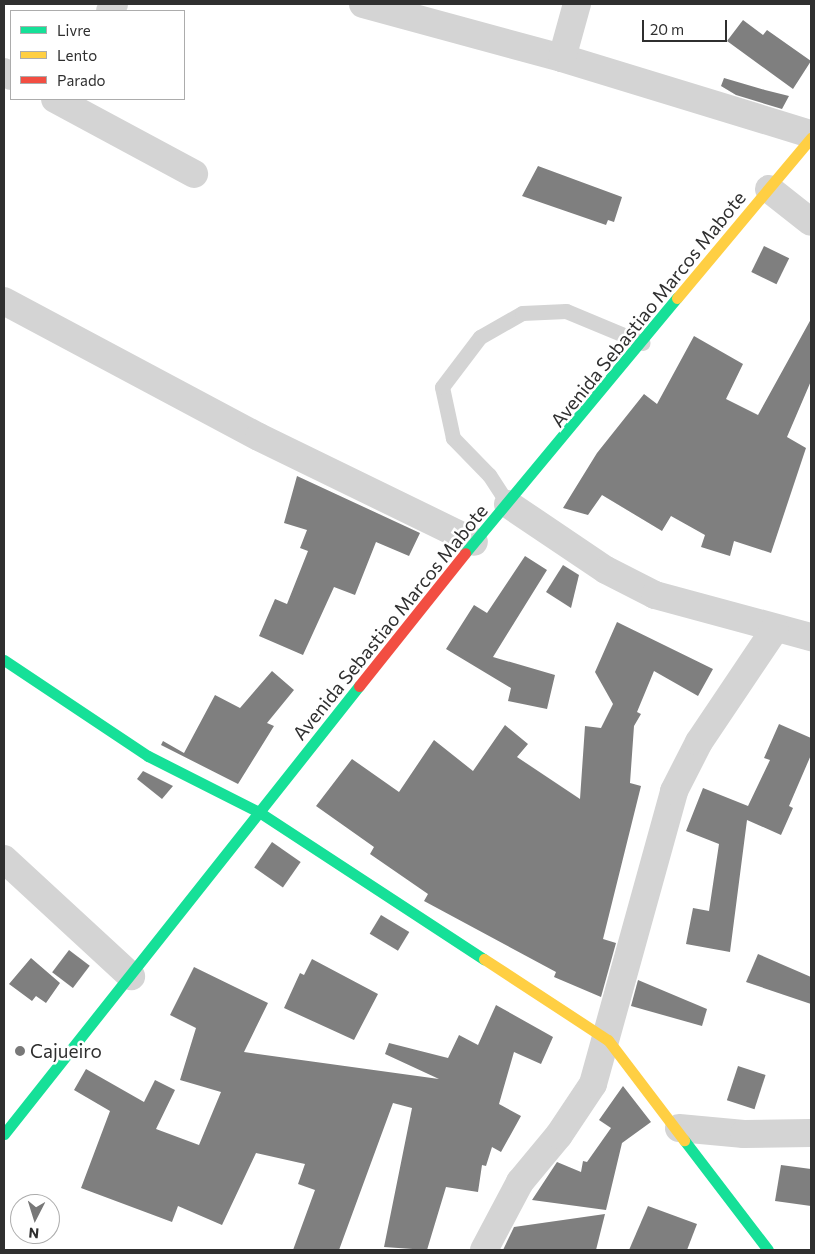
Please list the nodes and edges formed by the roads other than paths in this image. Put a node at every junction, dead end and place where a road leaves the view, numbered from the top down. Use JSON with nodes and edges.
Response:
{"nodes":[{"id":1,"x":363,"y":4,"type":"edge"},
{"id":2,"x":577,"y":4,"type":"edge"},
{"id":3,"x":562,"y":58,"type":"junction"},
{"id":4,"x":60,"y":100,"type":"edge"},
{"id":5,"x":811,"y":136,"type":"edge"},
{"id":6,"x":194,"y":174,"type":"dead end"},
{"id":7,"x":769,"y":189,"type":"junction"},
{"id":8,"x":811,"y":222,"type":"edge"},
{"id":9,"x":4,"y":301,"type":"edge"},
{"id":10,"x":643,"y":343,"type":"junction"},
{"id":11,"x":508,"y":504,"type":"junction"},
{"id":12,"x":474,"y":542,"type":"junction"},
{"id":13,"x":775,"y":629,"type":"junction"},
{"id":14,"x":811,"y":637,"type":"edge"},
{"id":15,"x":4,"y":660,"type":"edge"},
{"id":16,"x":259,"y":812,"type":"junction"},
{"id":17,"x":4,"y":859,"type":"edge"},
{"id":18,"x":131,"y":976,"type":"junction"},
{"id":19,"x":608,"y":1040,"type":"junction"},
{"id":20,"x":679,"y":1128,"type":"junction"},
{"id":21,"x":811,"y":1133,"type":"edge"},
{"id":22,"x":4,"y":1134,"type":"edge"},
{"id":23,"x":765,"y":1248,"type":"edge"},
{"id":24,"x":484,"y":1250,"type":"edge"}],
"edges":[{"from":1,"to":3,"type":"street"},
{"from":2,"to":3,"type":"street"},
{"from":3,"to":5,"type":"street"},
{"from":4,"to":6,"type":"street"},
{"from":5,"to":7,"type":"main road","name":"Avenida Sebastiao Marcos Mabote"},
{"from":7,"to":8,"type":"street"},
{"from":7,"to":10,"type":"main road","name":"Avenida Sebastiao Marcos Mabote"},
{"from":9,"to":12,"type":"street"},
{"from":10,"to":11,"type":"main road","name":"Avenida Sebastiao Marcos Mabote"},
{"from":10,"to":11,"type":"lane"},
{"from":11,"to":12,"type":"main road","name":"Avenida Sebastiao Marcos Mabote"},
{"from":11,"to":13,"type":"street"},
{"from":12,"to":16,"type":"main road","name":"Avenida Sebastiao Marcos Mabote"},
{"from":13,"to":14,"type":"street"},
{"from":13,"to":19,"type":"street"},
{"from":15,"to":16,"type":"main road"},
{"from":16,"to":18,"type":"main road","name":"Avenida Sebastiao Marcos Mabote"},
{"from":16,"to":19,"type":"main road"},
{"from":17,"to":18,"type":"street"},
{"from":18,"to":22,"type":"main road","name":"Avenida Sebastiao Marcos Mabote"},
{"from":19,"to":20,"type":"main road"},
{"from":19,"to":24,"type":"street"},
{"from":20,"to":21,"type":"street"},
{"from":20,"to":23,"type":"main road"}]}
